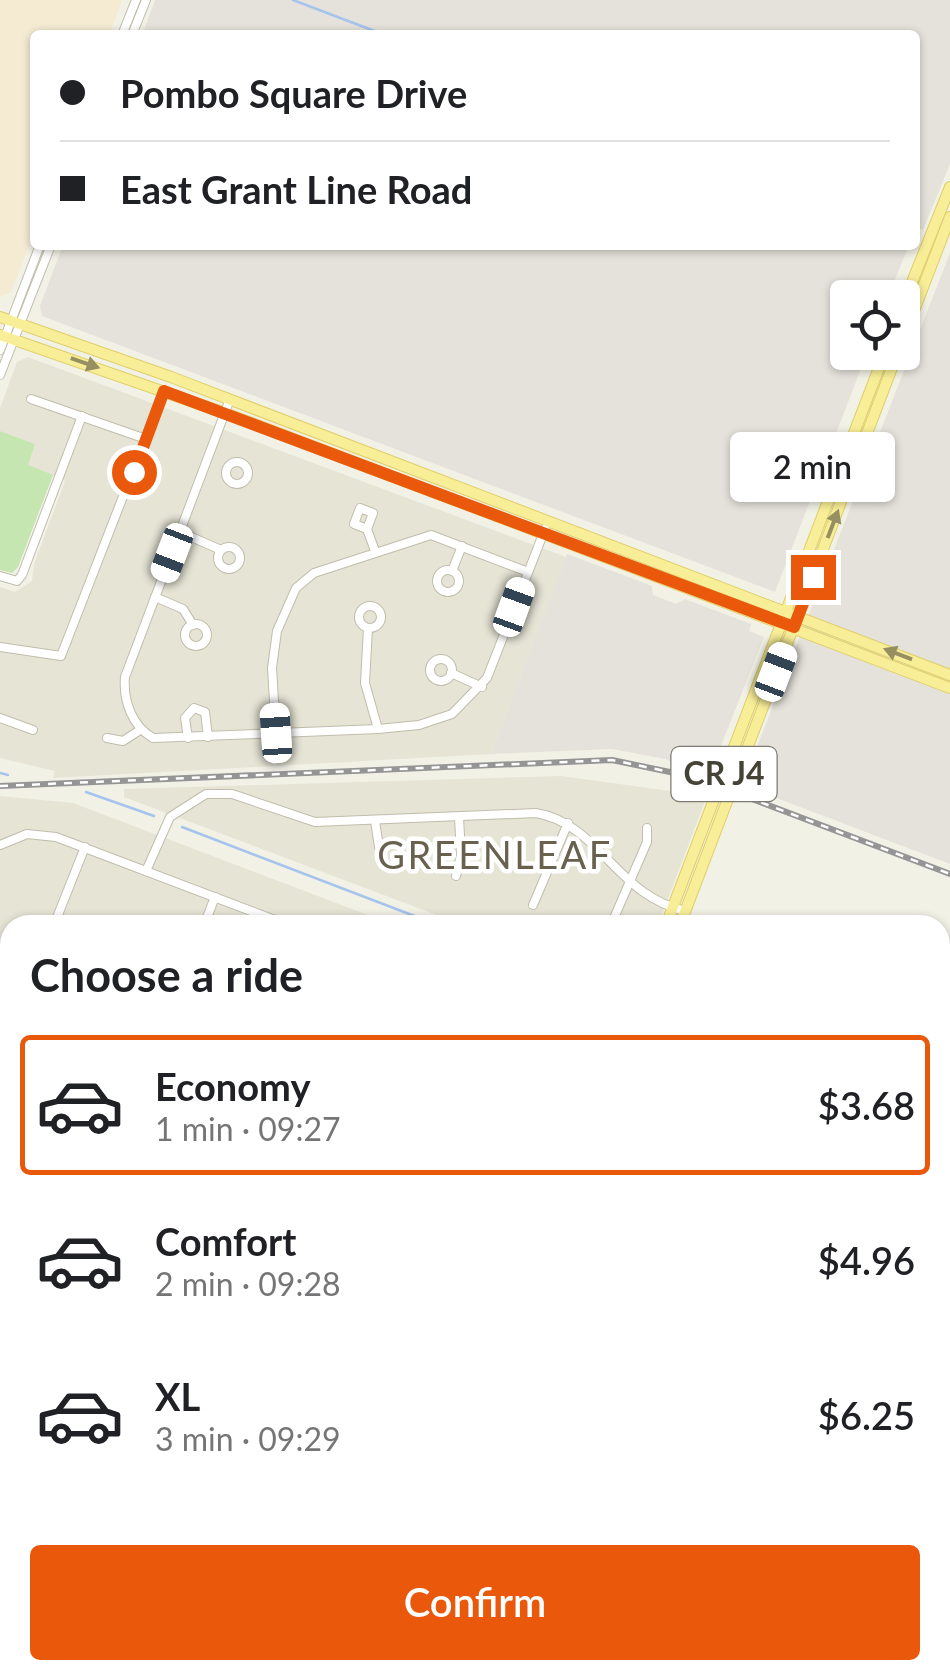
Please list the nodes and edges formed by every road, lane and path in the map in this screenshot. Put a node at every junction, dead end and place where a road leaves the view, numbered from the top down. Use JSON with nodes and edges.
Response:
{"nodes":[{"id":1,"x":136,"y":0,"type":"edge"},
{"id":2,"x":146,"y":0,"type":"edge"},
{"id":3,"x":124,"y":30,"type":"edge"},
{"id":4,"x":134,"y":30,"type":"edge"},
{"id":5,"x":950,"y":187,"type":"edge"},
{"id":6,"x":950,"y":217,"type":"edge"},
{"id":7,"x":38,"y":250,"type":"edge"},
{"id":8,"x":49,"y":250,"type":"edge"},
{"id":9,"x":913,"y":280,"type":"edge"},
{"id":10,"x":920,"y":295,"type":"edge"},
{"id":11,"x":10,"y":321,"type":"edge"},
{"id":12,"x":6,"y":337,"type":"edge"},
{"id":13,"x":0,"y":350,"type":"edge"},
{"id":14,"x":878,"y":370,"type":"edge"},
{"id":15,"x":891,"y":370,"type":"edge"},
{"id":16,"x":0,"y":375,"type":"edge"},
{"id":17,"x":164,"y":391,"type":"junction"},
{"id":18,"x":31,"y":398,"type":"dead end"},
{"id":19,"x":230,"y":400,"type":"junction"},
{"id":20,"x":225,"y":412,"type":"junction"},
{"id":21,"x":82,"y":416,"type":"junction"},
{"id":22,"x":146,"y":439,"type":"junction"},
{"id":23,"x":211,"y":449,"type":"junction"},
{"id":24,"x":231,"y":464,"type":"dead end"},
{"id":25,"x":548,"y":520,"type":"junction"},
{"id":26,"x":367,"y":529,"type":"dead end"},
{"id":27,"x":180,"y":532,"type":"junction"},
{"id":28,"x":543,"y":534,"type":"junction"},
{"id":29,"x":462,"y":546,"type":"junction"},
{"id":30,"x":220,"y":550,"type":"dead end"},
{"id":31,"x":375,"y":551,"type":"junction"},
{"id":32,"x":452,"y":571,"type":"dead end"},
{"id":33,"x":528,"y":572,"type":"junction"},
{"id":34,"x":0,"y":576,"type":"edge"},
{"id":35,"x":155,"y":597,"type":"junction"},
{"id":36,"x":784,"y":617,"type":"junction"},
{"id":37,"x":796,"y":621,"type":"junction"},
{"id":38,"x":192,"y":625,"type":"dead end"},
{"id":39,"x":368,"y":628,"type":"dead end"},
{"id":40,"x":0,"y":646,"type":"edge"},
{"id":41,"x":451,"y":673,"type":"dead end"},
{"id":42,"x":950,"y":674,"type":"edge"},
{"id":43,"x":482,"y":687,"type":"junction"},
{"id":44,"x":950,"y":688,"type":"edge"},
{"id":45,"x":0,"y":718,"type":"edge"},
{"id":46,"x":378,"y":729,"type":"junction"},
{"id":47,"x":33,"y":730,"type":"dead end"},
{"id":48,"x":140,"y":730,"type":"junction"},
{"id":49,"x":276,"y":733,"type":"junction"},
{"id":50,"x":208,"y":737,"type":"junction"},
{"id":51,"x":107,"y":738,"type":"dead end"},
{"id":52,"x":188,"y":738,"type":"junction"},
{"id":53,"x":459,"y":817,"type":"junction"},
{"id":54,"x":375,"y":820,"type":"junction"},
{"id":55,"x":568,"y":823,"type":"junction"},
{"id":56,"x":648,"y":828,"type":"dead end"},
{"id":57,"x":0,"y":846,"type":"edge"},
{"id":58,"x":84,"y":847,"type":"junction"},
{"id":59,"x":379,"y":848,"type":"dead end"},
{"id":60,"x":146,"y":870,"type":"junction"},
{"id":61,"x":456,"y":876,"type":"dead end"},
{"id":62,"x":631,"y":884,"type":"junction"},
{"id":63,"x":215,"y":897,"type":"junction"},
{"id":64,"x":533,"y":905,"type":"dead end"},
{"id":65,"x":672,"y":908,"type":"junction"},
{"id":66,"x":686,"y":911,"type":"junction"},
{"id":67,"x":58,"y":915,"type":"edge"},
{"id":68,"x":208,"y":915,"type":"edge"},
{"id":69,"x":262,"y":915,"type":"edge"},
{"id":70,"x":617,"y":915,"type":"edge"},
{"id":71,"x":670,"y":915,"type":"edge"},
{"id":72,"x":684,"y":915,"type":"edge"}],
"edges":[{"from":1,"to":3,"type":"street"},
{"from":2,"to":4,"type":"street"},
{"from":5,"to":9,"type":"main road"},
{"from":6,"to":10,"type":"main road"},
{"from":7,"to":11,"type":"street"},
{"from":8,"to":11,"type":"street"},
{"from":11,"to":12,"type":"street"},
{"from":11,"to":19,"type":"main road"},
{"from":12,"to":13,"type":"street"},
{"from":12,"to":16,"type":"street"},
{"from":12,"to":17,"type":"main road","one_way":true},
{"from":14,"to":36,"type":"main road","number":"CR J4"},
{"from":37,"to":15,"type":"main road","number":"CR J4","one_way":true},
{"from":17,"to":20,"type":"main road"},
{"from":17,"to":22,"type":"street"},
{"from":18,"to":21,"type":"street"},
{"from":19,"to":20,"type":"street"},
{"from":19,"to":25,"type":"main road"},
{"from":20,"to":23,"type":"street"},
{"from":20,"to":28,"type":"main road"},
{"from":21,"to":22,"type":"street"},
{"from":21,"to":34,"type":"street"},
{"from":22,"to":40,"type":"street"},
{"from":23,"to":24,"type":"street"},
{"from":23,"to":27,"type":"street"},
{"from":25,"to":28,"type":"street"},
{"from":25,"to":36,"type":"main road"},
{"from":26,"to":31,"type":"street"},
{"from":27,"to":30,"type":"street"},
{"from":27,"to":35,"type":"street"},
{"from":28,"to":33,"type":"street"},
{"from":28,"to":36,"type":"main road"},
{"from":29,"to":31,"type":"street"},
{"from":29,"to":32,"type":"street"},
{"from":29,"to":33,"type":"street"},
{"from":31,"to":49,"type":"street"},
{"from":33,"to":43,"type":"street"},
{"from":35,"to":38,"type":"street"},
{"from":35,"to":48,"type":"street"},
{"from":36,"to":37,"type":"main road"},
{"from":36,"to":65,"type":"main road","number":"CR J4"},
{"from":42,"to":37,"type":"main road","one_way":true},
{"from":37,"to":44,"type":"main road"},
{"from":37,"to":66,"type":"main road","number":"CR J4"},
{"from":39,"to":46,"type":"street"},
{"from":41,"to":43,"type":"street"},
{"from":43,"to":46,"type":"street"},
{"from":45,"to":47,"type":"street"},
{"from":46,"to":49,"type":"street"},
{"from":48,"to":51,"type":"street"},
{"from":48,"to":52,"type":"street"},
{"from":49,"to":50,"type":"street"},
{"from":50,"to":52,"type":"street"},
{"from":50,"to":52,"type":"street"},
{"from":53,"to":54,"type":"street"},
{"from":53,"to":55,"type":"street"},
{"from":53,"to":61,"type":"street"},
{"from":54,"to":59,"type":"street"},
{"from":54,"to":60,"type":"street"},
{"from":55,"to":62,"type":"street"},
{"from":55,"to":64,"type":"street"},
{"from":56,"to":62,"type":"street"},
{"from":57,"to":58,"type":"street"},
{"from":58,"to":60,"type":"street"},
{"from":58,"to":67,"type":"street"},
{"from":60,"to":63,"type":"street"},
{"from":62,"to":65,"type":"street"},
{"from":62,"to":70,"type":"street"},
{"from":63,"to":68,"type":"street"},
{"from":63,"to":69,"type":"street"},
{"from":65,"to":66,"type":"street"},
{"from":65,"to":71,"type":"main road","number":"CR J4"},
{"from":66,"to":72,"type":"main road","number":"CR J4"}]}
